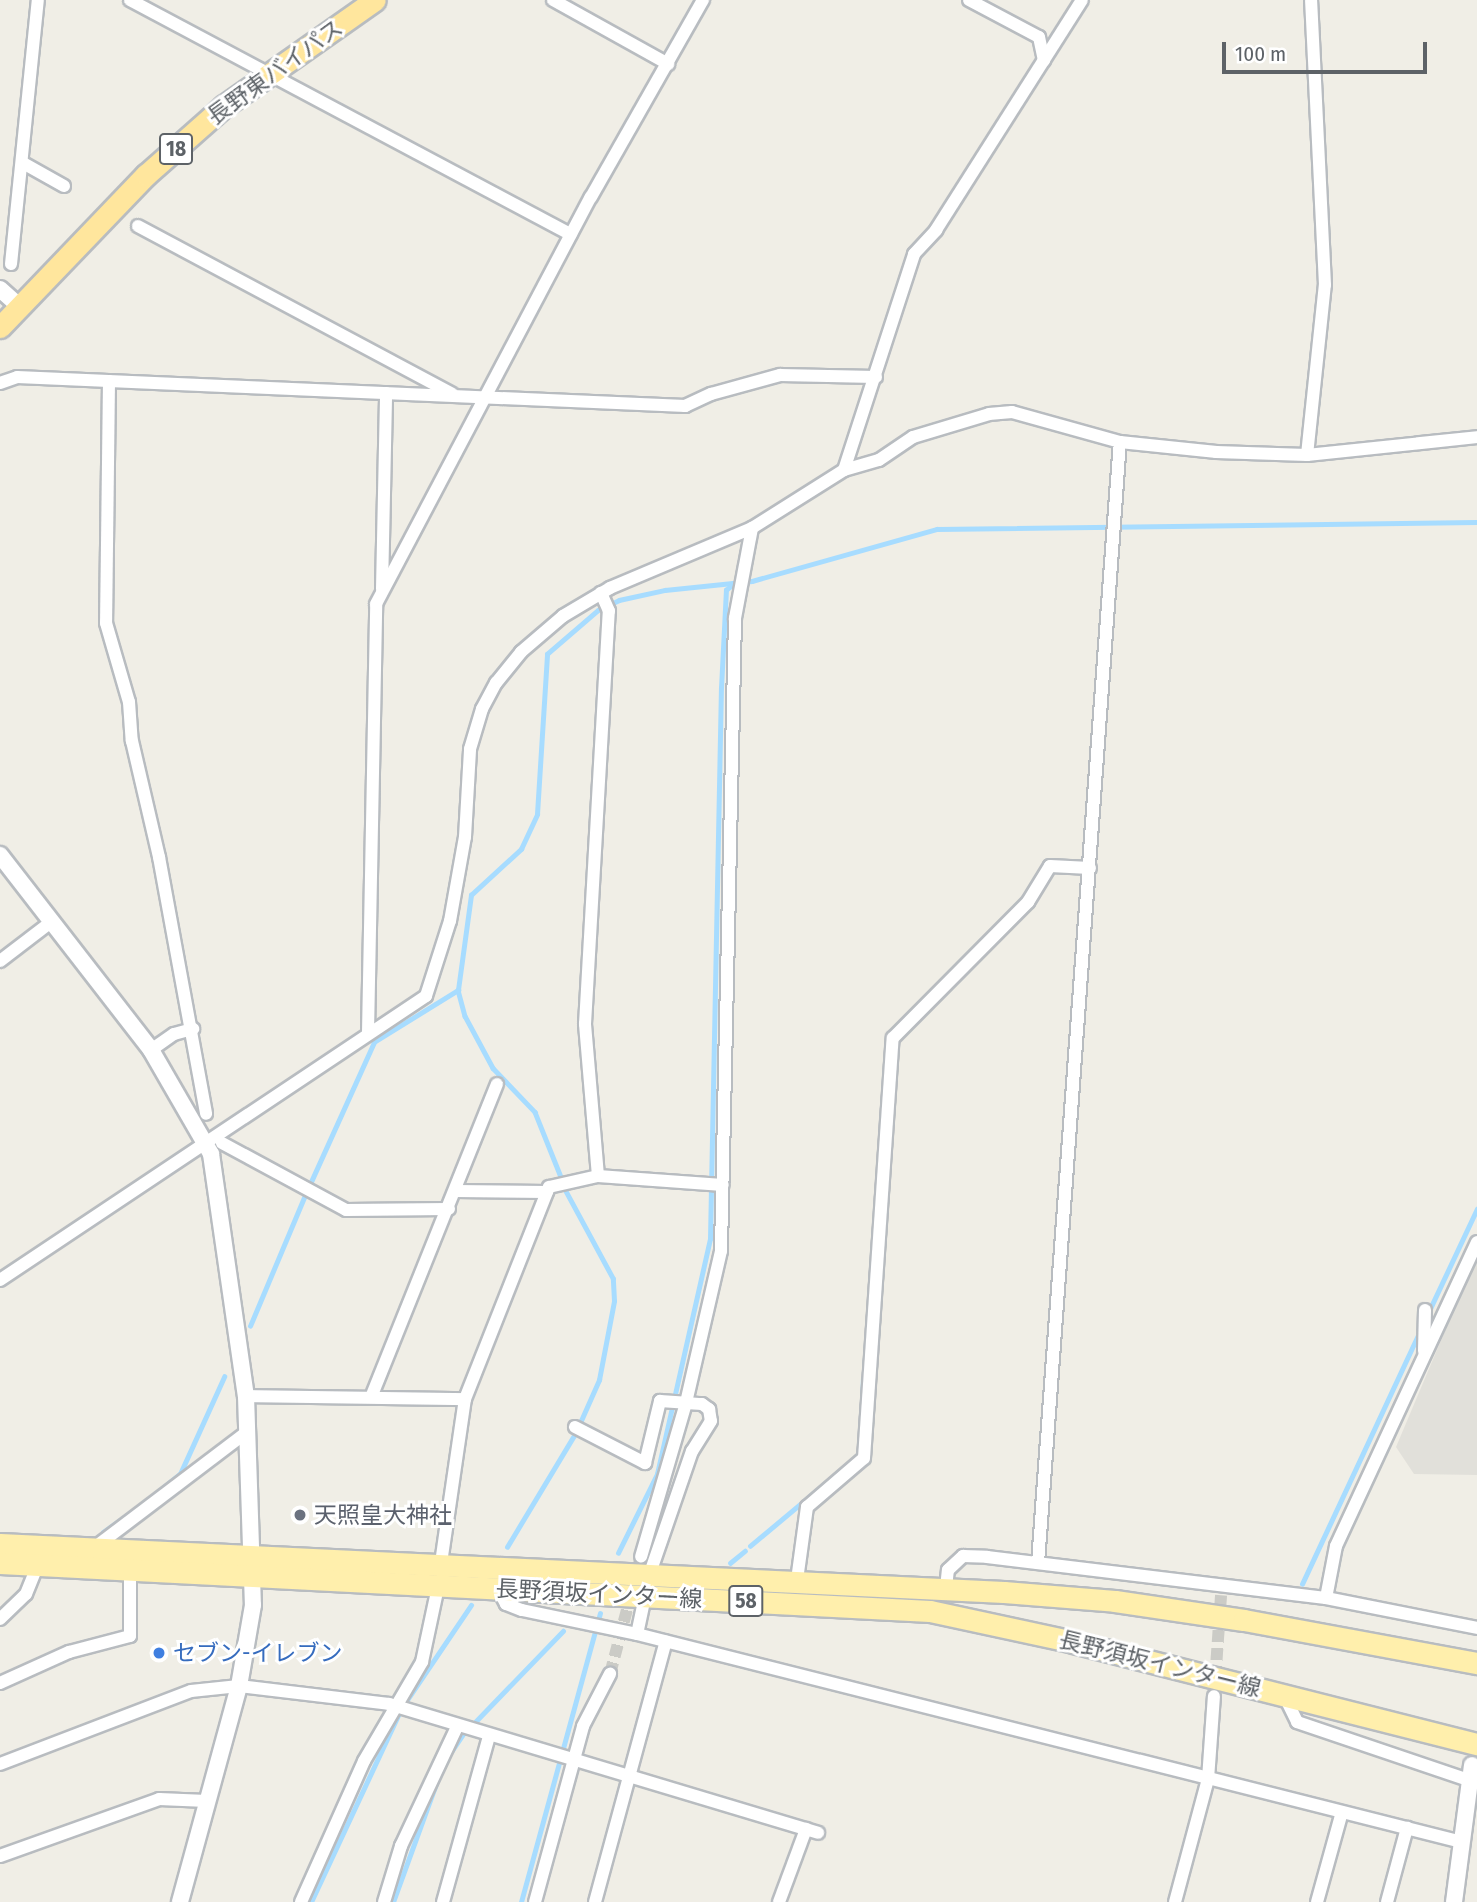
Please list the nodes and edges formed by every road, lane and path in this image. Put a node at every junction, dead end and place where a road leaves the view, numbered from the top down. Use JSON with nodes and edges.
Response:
{"nodes":[{"id":1,"x":38,"y":0,"type":"edge"},
{"id":2,"x":130,"y":0,"type":"edge"},
{"id":3,"x":375,"y":0,"type":"edge"},
{"id":4,"x":553,"y":0,"type":"edge"},
{"id":5,"x":703,"y":0,"type":"edge"},
{"id":6,"x":969,"y":0,"type":"edge"},
{"id":7,"x":1082,"y":0,"type":"edge"},
{"id":8,"x":1311,"y":0,"type":"edge"},
{"id":9,"x":1044,"y":60,"type":"junction"},
{"id":10,"x":668,"y":64,"type":"junction"},
{"id":11,"x":268,"y":73,"type":"junction"},
{"id":12,"x":23,"y":163,"type":"junction"},
{"id":13,"x":64,"y":186,"type":"dead end"},
{"id":14,"x":138,"y":226,"type":"dead end"},
{"id":15,"x":571,"y":234,"type":"junction"},
{"id":16,"x":11,"y":264,"type":"dead end"},
{"id":17,"x":0,"y":289,"type":"edge"},
{"id":18,"x":18,"y":304,"type":"junction"},
{"id":19,"x":0,"y":327,"type":"edge"},
{"id":20,"x":876,"y":377,"type":"junction"},
{"id":21,"x":109,"y":381,"type":"junction"},
{"id":22,"x":0,"y":383,"type":"edge"},
{"id":23,"x":386,"y":393,"type":"junction"},
{"id":24,"x":455,"y":396,"type":"junction"},
{"id":25,"x":485,"y":397,"type":"junction"},
{"id":26,"x":1477,"y":437,"type":"edge"},
{"id":27,"x":1120,"y":442,"type":"junction"},
{"id":28,"x":1307,"y":455,"type":"junction"},
{"id":29,"x":844,"y":470,"type":"junction"},
{"id":30,"x":752,"y":527,"type":"junction"},
{"id":31,"x":382,"y":593,"type":"junction"},
{"id":32,"x":605,"y":601,"type":"junction"},
{"id":33,"x":0,"y":855,"type":"edge"},
{"id":34,"x":1090,"y":868,"type":"junction"},
{"id":35,"x":51,"y":922,"type":"junction"},
{"id":36,"x":0,"y":961,"type":"edge"},
{"id":37,"x":192,"y":1029,"type":"junction"},
{"id":38,"x":368,"y":1033,"type":"junction"},
{"id":39,"x":151,"y":1050,"type":"junction"},
{"id":40,"x":498,"y":1084,"type":"dead end"},
{"id":41,"x":206,"y":1114,"type":"dead end"},
{"id":42,"x":214,"y":1142,"type":"junction"},
{"id":43,"x":598,"y":1176,"type":"junction"},
{"id":44,"x":713,"y":1184,"type":"junction"},
{"id":45,"x":456,"y":1191,"type":"junction"},
{"id":46,"x":547,"y":1192,"type":"junction"},
{"id":47,"x":449,"y":1209,"type":"junction"},
{"id":48,"x":1477,"y":1242,"type":"edge"},
{"id":49,"x":0,"y":1280,"type":"edge"},
{"id":50,"x":1425,"y":1310,"type":"dead end"},
{"id":51,"x":1424,"y":1355,"type":"junction"},
{"id":52,"x":372,"y":1395,"type":"junction"},
{"id":53,"x":246,"y":1396,"type":"junction"},
{"id":54,"x":465,"y":1399,"type":"junction"},
{"id":55,"x":683,"y":1403,"type":"junction"},
{"id":56,"x":577,"y":1429,"type":"dead end"},
{"id":57,"x":248,"y":1431,"type":"junction"},
{"id":58,"x":0,"y":1544,"type":"edge"},
{"id":59,"x":94,"y":1548,"type":"junction"},
{"id":60,"x":0,"y":1563,"type":"edge"},
{"id":61,"x":441,"y":1563,"type":"junction"},
{"id":62,"x":1038,"y":1563,"type":"junction"},
{"id":63,"x":38,"y":1564,"type":"junction"},
{"id":64,"x":251,"y":1565,"type":"junction"},
{"id":65,"x":646,"y":1565,"type":"junction"},
{"id":66,"x":130,"y":1573,"type":"junction"},
{"id":67,"x":797,"y":1580,"type":"junction"},
{"id":68,"x":439,"y":1587,"type":"junction"},
{"id":69,"x":946,"y":1588,"type":"junction"},
{"id":70,"x":498,"y":1590,"type":"junction"},
{"id":71,"x":644,"y":1596,"type":"junction"},
{"id":72,"x":1326,"y":1598,"type":"junction"},
{"id":73,"x":0,"y":1619,"type":"edge"},
{"id":74,"x":1477,"y":1628,"type":"edge"},
{"id":75,"x":637,"y":1634,"type":"junction"},
{"id":76,"x":666,"y":1641,"type":"junction"},
{"id":77,"x":1477,"y":1663,"type":"edge"},
{"id":78,"x":610,"y":1674,"type":"tunnel mouth"},
{"id":79,"x":0,"y":1683,"type":"edge"},
{"id":80,"x":239,"y":1686,"type":"junction"},
{"id":81,"x":1284,"y":1695,"type":"junction"},
{"id":82,"x":1214,"y":1696,"type":"tunnel mouth"},
{"id":83,"x":396,"y":1707,"type":"junction"},
{"id":84,"x":457,"y":1727,"type":"junction"},
{"id":85,"x":489,"y":1736,"type":"junction"},
{"id":86,"x":1477,"y":1744,"type":"edge"},
{"id":87,"x":571,"y":1759,"type":"junction"},
{"id":88,"x":1,"y":1761,"type":"edge"},
{"id":89,"x":1470,"y":1773,"type":"joint"},
{"id":90,"x":631,"y":1774,"type":"junction"},
{"id":91,"x":1208,"y":1779,"type":"junction"},
{"id":92,"x":207,"y":1801,"type":"junction"},
{"id":93,"x":1342,"y":1812,"type":"junction"},
{"id":94,"x":1407,"y":1828,"type":"junction"},
{"id":95,"x":1458,"y":1841,"type":"junction"},
{"id":96,"x":0,"y":1856,"type":"edge"},
{"id":97,"x":180,"y":1902,"type":"edge"},
{"id":98,"x":300,"y":1902,"type":"edge"},
{"id":99,"x":384,"y":1902,"type":"edge"},
{"id":100,"x":443,"y":1902,"type":"edge"},
{"id":101,"x":535,"y":1902,"type":"edge"},
{"id":102,"x":595,"y":1902,"type":"edge"},
{"id":103,"x":779,"y":1902,"type":"edge"},
{"id":104,"x":1175,"y":1902,"type":"edge"},
{"id":105,"x":1317,"y":1902,"type":"edge"},
{"id":106,"x":1387,"y":1902,"type":"edge"},
{"id":107,"x":1454,"y":1902,"type":"edge"}],
"edges":[{"from":1,"to":12,"type":"street"},
{"from":2,"to":11,"type":"street"},
{"from":3,"to":11,"type":"highway","name":"長野東バイパス","number":"18"},
{"from":4,"to":10,"type":"street"},
{"from":5,"to":10,"type":"street"},
{"from":6,"to":9,"type":"street"},
{"from":7,"to":9,"type":"street"},
{"from":8,"to":28,"type":"street"},
{"from":9,"to":20,"type":"street"},
{"from":10,"to":15,"type":"street"},
{"from":11,"to":15,"type":"street"},
{"from":11,"to":18,"type":"highway","name":"長野東バイパス","number":"18"},
{"from":12,"to":13,"type":"street"},
{"from":12,"to":16,"type":"street"},
{"from":14,"to":24,"type":"street"},
{"from":15,"to":25,"type":"street"},
{"from":17,"to":18,"type":"street"},
{"from":18,"to":19,"type":"highway","name":"長野東バイパス","number":"18"},
{"from":20,"to":25,"type":"street"},
{"from":20,"to":29,"type":"street"},
{"from":21,"to":22,"type":"street"},
{"from":21,"to":23,"type":"street"},
{"from":21,"to":37,"type":"street"},
{"from":23,"to":24,"type":"street"},
{"from":23,"to":31,"type":"street"},
{"from":24,"to":25,"type":"street"},
{"from":25,"to":31,"type":"street"},
{"from":26,"to":28,"type":"street"},
{"from":27,"to":28,"type":"street"},
{"from":27,"to":29,"type":"street"},
{"from":27,"to":34,"type":"street"},
{"from":29,"to":30,"type":"street"},
{"from":30,"to":32,"type":"street"},
{"from":30,"to":44,"type":"street"},
{"from":31,"to":38,"type":"street"},
{"from":32,"to":38,"type":"street"},
{"from":32,"to":43,"type":"street"},
{"from":33,"to":35,"type":"street"},
{"from":34,"to":62,"type":"street"},
{"from":34,"to":67,"type":"street"},
{"from":35,"to":36,"type":"street"},
{"from":35,"to":39,"type":"street"},
{"from":37,"to":39,"type":"street"},
{"from":37,"to":41,"type":"street"},
{"from":38,"to":42,"type":"street"},
{"from":39,"to":42,"type":"street"},
{"from":40,"to":45,"type":"street"},
{"from":42,"to":47,"type":"street"},
{"from":42,"to":49,"type":"street"},
{"from":42,"to":53,"type":"street"},
{"from":43,"to":44,"type":"street"},
{"from":43,"to":46,"type":"street"},
{"from":44,"to":55,"type":"street"},
{"from":45,"to":46,"type":"street"},
{"from":45,"to":47,"type":"street"},
{"from":46,"to":54,"type":"street"},
{"from":47,"to":52,"type":"street"},
{"from":48,"to":51,"type":"street"},
{"from":50,"to":51,"type":"street"},
{"from":51,"to":72,"type":"street"},
{"from":52,"to":53,"type":"street"},
{"from":52,"to":54,"type":"street"},
{"from":53,"to":57,"type":"street"},
{"from":54,"to":61,"type":"street"},
{"from":55,"to":56,"type":"street"},
{"from":55,"to":65,"type":"street"},
{"from":55,"to":65,"type":"street"},
{"from":57,"to":59,"type":"street"},
{"from":57,"to":64,"type":"street"},
{"from":58,"to":59,"type":"main road","name":"長野須坂インター線","number":"58"},
{"from":59,"to":64,"type":"main road","name":"長野須坂インター線","number":"58"},
{"from":60,"to":63,"type":"main road","name":"長野須坂インター線","number":"58"},
{"from":61,"to":64,"type":"main road","name":"長野須坂インター線","number":"58"},
{"from":61,"to":65,"type":"main road","name":"長野須坂インター線","number":"58"},
{"from":62,"to":69,"type":"street"},
{"from":62,"to":72,"type":"street"},
{"from":63,"to":66,"type":"main road","name":"長野須坂インター線","number":"58"},
{"from":63,"to":73,"type":"street"},
{"from":64,"to":66,"type":"main road","name":"長野須坂インター線","number":"58"},
{"from":64,"to":68,"type":"main road","name":"長野須坂インター線","number":"58"},
{"from":64,"to":80,"type":"street"},
{"from":65,"to":67,"type":"main road","name":"長野須坂インター線","number":"58"},
{"from":65,"to":71,"type":"street"},
{"from":66,"to":79,"type":"street"},
{"from":67,"to":69,"type":"main road","name":"長野須坂インター線","number":"58"},
{"from":68,"to":70,"type":"main road","name":"長野須坂インター線","number":"58"},
{"from":68,"to":83,"type":"street"},
{"from":69,"to":77,"type":"main road","name":"長野須坂インター線","number":"58"},
{"from":70,"to":71,"type":"main road","name":"長野須坂インター線","number":"58"},
{"from":70,"to":75,"type":"street"},
{"from":71,"to":75,"type":"street"},
{"from":71,"to":81,"type":"main road","name":"長野須坂インター線","number":"58"},
{"from":72,"to":74,"type":"street"},
{"from":75,"to":76,"type":"street"},
{"from":76,"to":90,"type":"street"},
{"from":76,"to":91,"type":"street"},
{"from":78,"to":87,"type":"street"},
{"from":80,"to":83,"type":"street"},
{"from":80,"to":88,"type":"street"},
{"from":80,"to":92,"type":"street"},
{"from":81,"to":86,"type":"main road","name":"長野須坂インター線","number":"58"},
{"from":81,"to":89,"type":"street"},
{"from":82,"to":91,"type":"street"},
{"from":83,"to":84,"type":"street"},
{"from":83,"to":98,"type":"street"},
{"from":84,"to":85,"type":"street"},
{"from":84,"to":99,"type":"street"},
{"from":85,"to":87,"type":"street"},
{"from":85,"to":100,"type":"street"},
{"from":87,"to":90,"type":"street"},
{"from":87,"to":101,"type":"street"},
{"from":89,"to":95,"type":"street"},
{"from":90,"to":102,"type":"street"},
{"from":90,"to":103,"type":"street"},
{"from":91,"to":93,"type":"street"},
{"from":91,"to":104,"type":"street"},
{"from":92,"to":96,"type":"street"},
{"from":92,"to":97,"type":"street"},
{"from":93,"to":94,"type":"street"},
{"from":93,"to":105,"type":"street"},
{"from":94,"to":95,"type":"street"},
{"from":94,"to":106,"type":"street"},
{"from":95,"to":107,"type":"street"}]}
